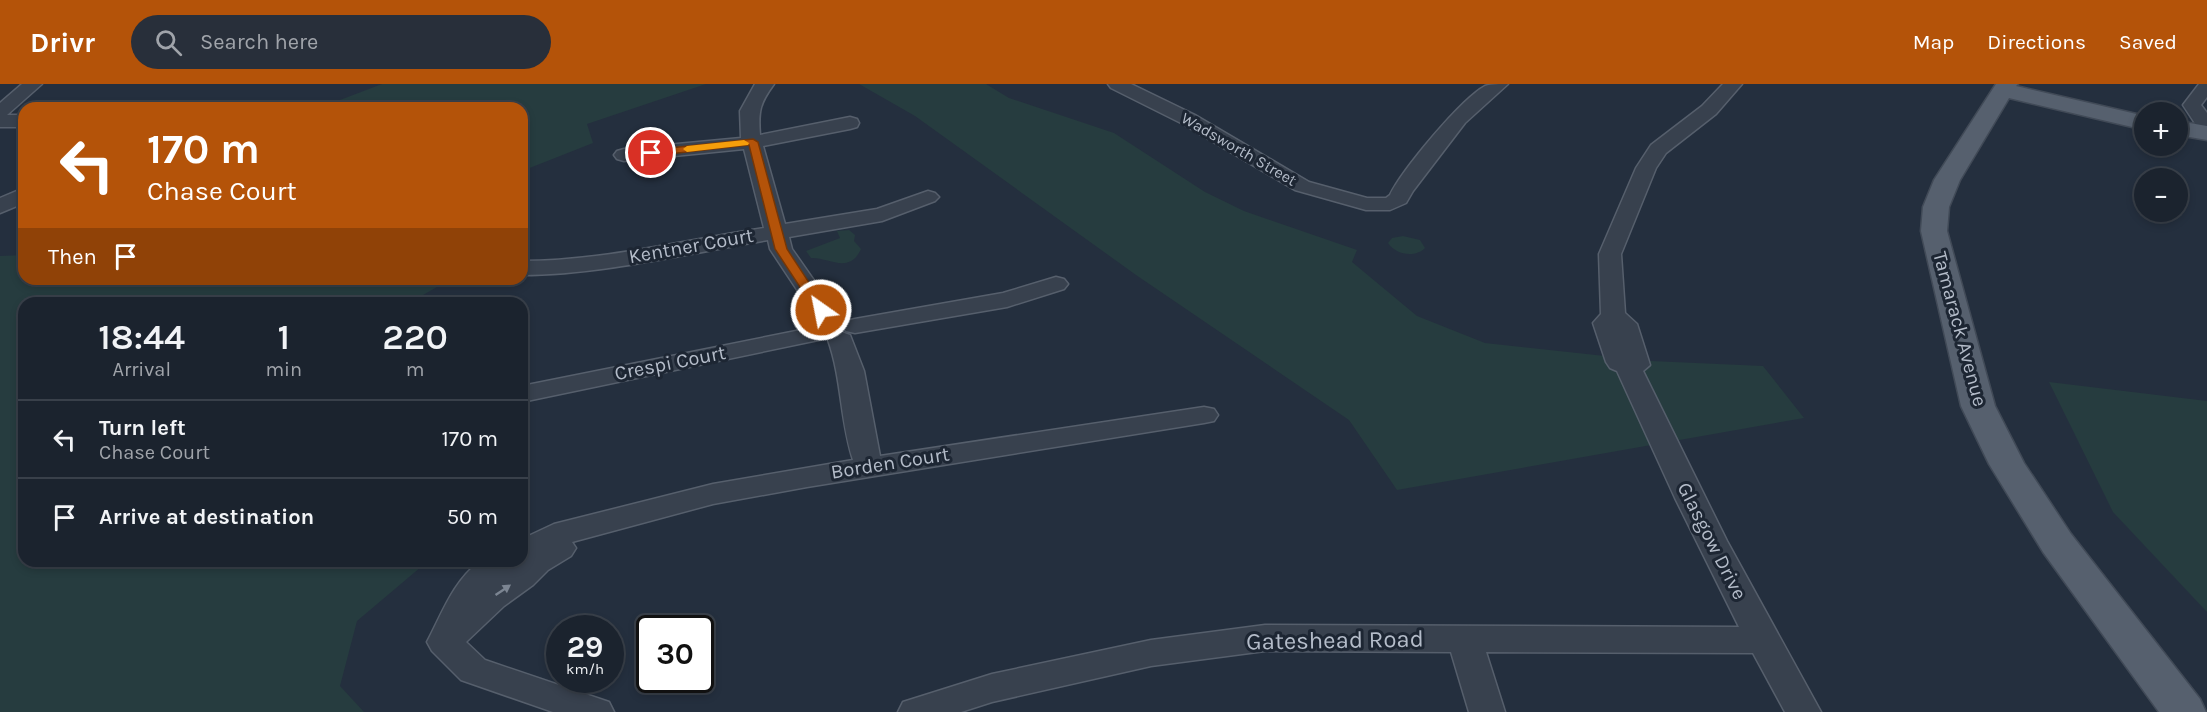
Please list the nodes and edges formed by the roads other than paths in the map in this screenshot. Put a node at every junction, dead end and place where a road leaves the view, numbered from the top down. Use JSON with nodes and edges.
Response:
{"nodes":[{"id":1,"x":33,"y":84,"type":"edge"},
{"id":2,"x":765,"y":84,"type":"edge"},
{"id":3,"x":1117,"y":84,"type":"edge"},
{"id":4,"x":1498,"y":84,"type":"edge"},
{"id":5,"x":1732,"y":84,"type":"edge"},
{"id":6,"x":2207,"y":85,"type":"edge"},
{"id":7,"x":2005,"y":87,"type":"edge"},
{"id":8,"x":0,"y":111,"type":"edge"},
{"id":9,"x":2134,"y":120,"type":"edge"},
{"id":10,"x":0,"y":121,"type":"edge"},
{"id":11,"x":18,"y":121,"type":"edge"},
{"id":12,"x":850,"y":123,"type":"dead end"},
{"id":13,"x":2207,"y":127,"type":"edge"},
{"id":14,"x":2188,"y":130,"type":"edge"},
{"id":15,"x":2207,"y":133,"type":"edge"},
{"id":16,"x":753,"y":142,"type":"junction"},
{"id":17,"x":624,"y":155,"type":"dead end"},
{"id":18,"x":18,"y":197,"type":"edge"},
{"id":19,"x":928,"y":197,"type":"dead end"},
{"id":20,"x":0,"y":207,"type":"edge"},
{"id":21,"x":777,"y":232,"type":"junction"},
{"id":22,"x":528,"y":268,"type":"edge"},
{"id":23,"x":1056,"y":284,"type":"dead end"},
{"id":24,"x":836,"y":330,"type":"junction"},
{"id":25,"x":528,"y":393,"type":"edge"},
{"id":26,"x":1204,"y":415,"type":"dead end"},
{"id":27,"x":869,"y":466,"type":"junction"},
{"id":28,"x":528,"y":557,"type":"edge"},
{"id":29,"x":495,"y":567,"type":"edge"},
{"id":30,"x":524,"y":567,"type":"edge"},
{"id":31,"x":1464,"y":638,"type":"junction"},
{"id":32,"x":1762,"y":640,"type":"junction"},
{"id":33,"x":444,"y":642,"type":"junction"},
{"id":34,"x":596,"y":712,"type":"edge"},
{"id":35,"x":916,"y":712,"type":"edge"},
{"id":36,"x":1487,"y":712,"type":"edge"},
{"id":37,"x":1803,"y":712,"type":"edge"},
{"id":38,"x":2184,"y":712,"type":"edge"}],
"edges":[{"from":1,"to":8,"type":"street"},
{"from":2,"to":16,"type":"street"},
{"from":3,"to":4,"type":"street","name":"Wadsworth Street"},
{"from":5,"to":32,"type":"street","name":"Glasgow Drive"},
{"from":6,"to":13,"type":"street"},
{"from":7,"to":9,"type":"main road"},
{"from":7,"to":38,"type":"main road","name":"Tamarack Avenue"},
{"from":10,"to":11,"type":"street"},
{"from":12,"to":16,"type":"street"},
{"from":14,"to":15,"type":"main road"},
{"from":16,"to":17,"type":"street"},
{"from":16,"to":21,"type":"street"},
{"from":18,"to":20,"type":"street"},
{"from":19,"to":21,"type":"street","name":"Kentner Court"},
{"from":21,"to":22,"type":"street","name":"Kentner Court"},
{"from":21,"to":24,"type":"street"},
{"from":23,"to":24,"type":"street","name":"Crespi Court"},
{"from":24,"to":25,"type":"street","name":"Crespi Court"},
{"from":24,"to":27,"type":"street"},
{"from":26,"to":27,"type":"street","name":"Borden Court"},
{"from":27,"to":28,"type":"street","name":"Borden Court"},
{"from":29,"to":33,"type":"street"},
{"from":33,"to":30,"type":"street","name":"Borden Court","one_way":true},
{"from":31,"to":32,"type":"street","name":"Gateshead Road"},
{"from":31,"to":35,"type":"street","name":"Gateshead Road"},
{"from":31,"to":36,"type":"street"},
{"from":32,"to":37,"type":"street","name":"Glasgow Drive"},
{"from":33,"to":34,"type":"street"}]}
